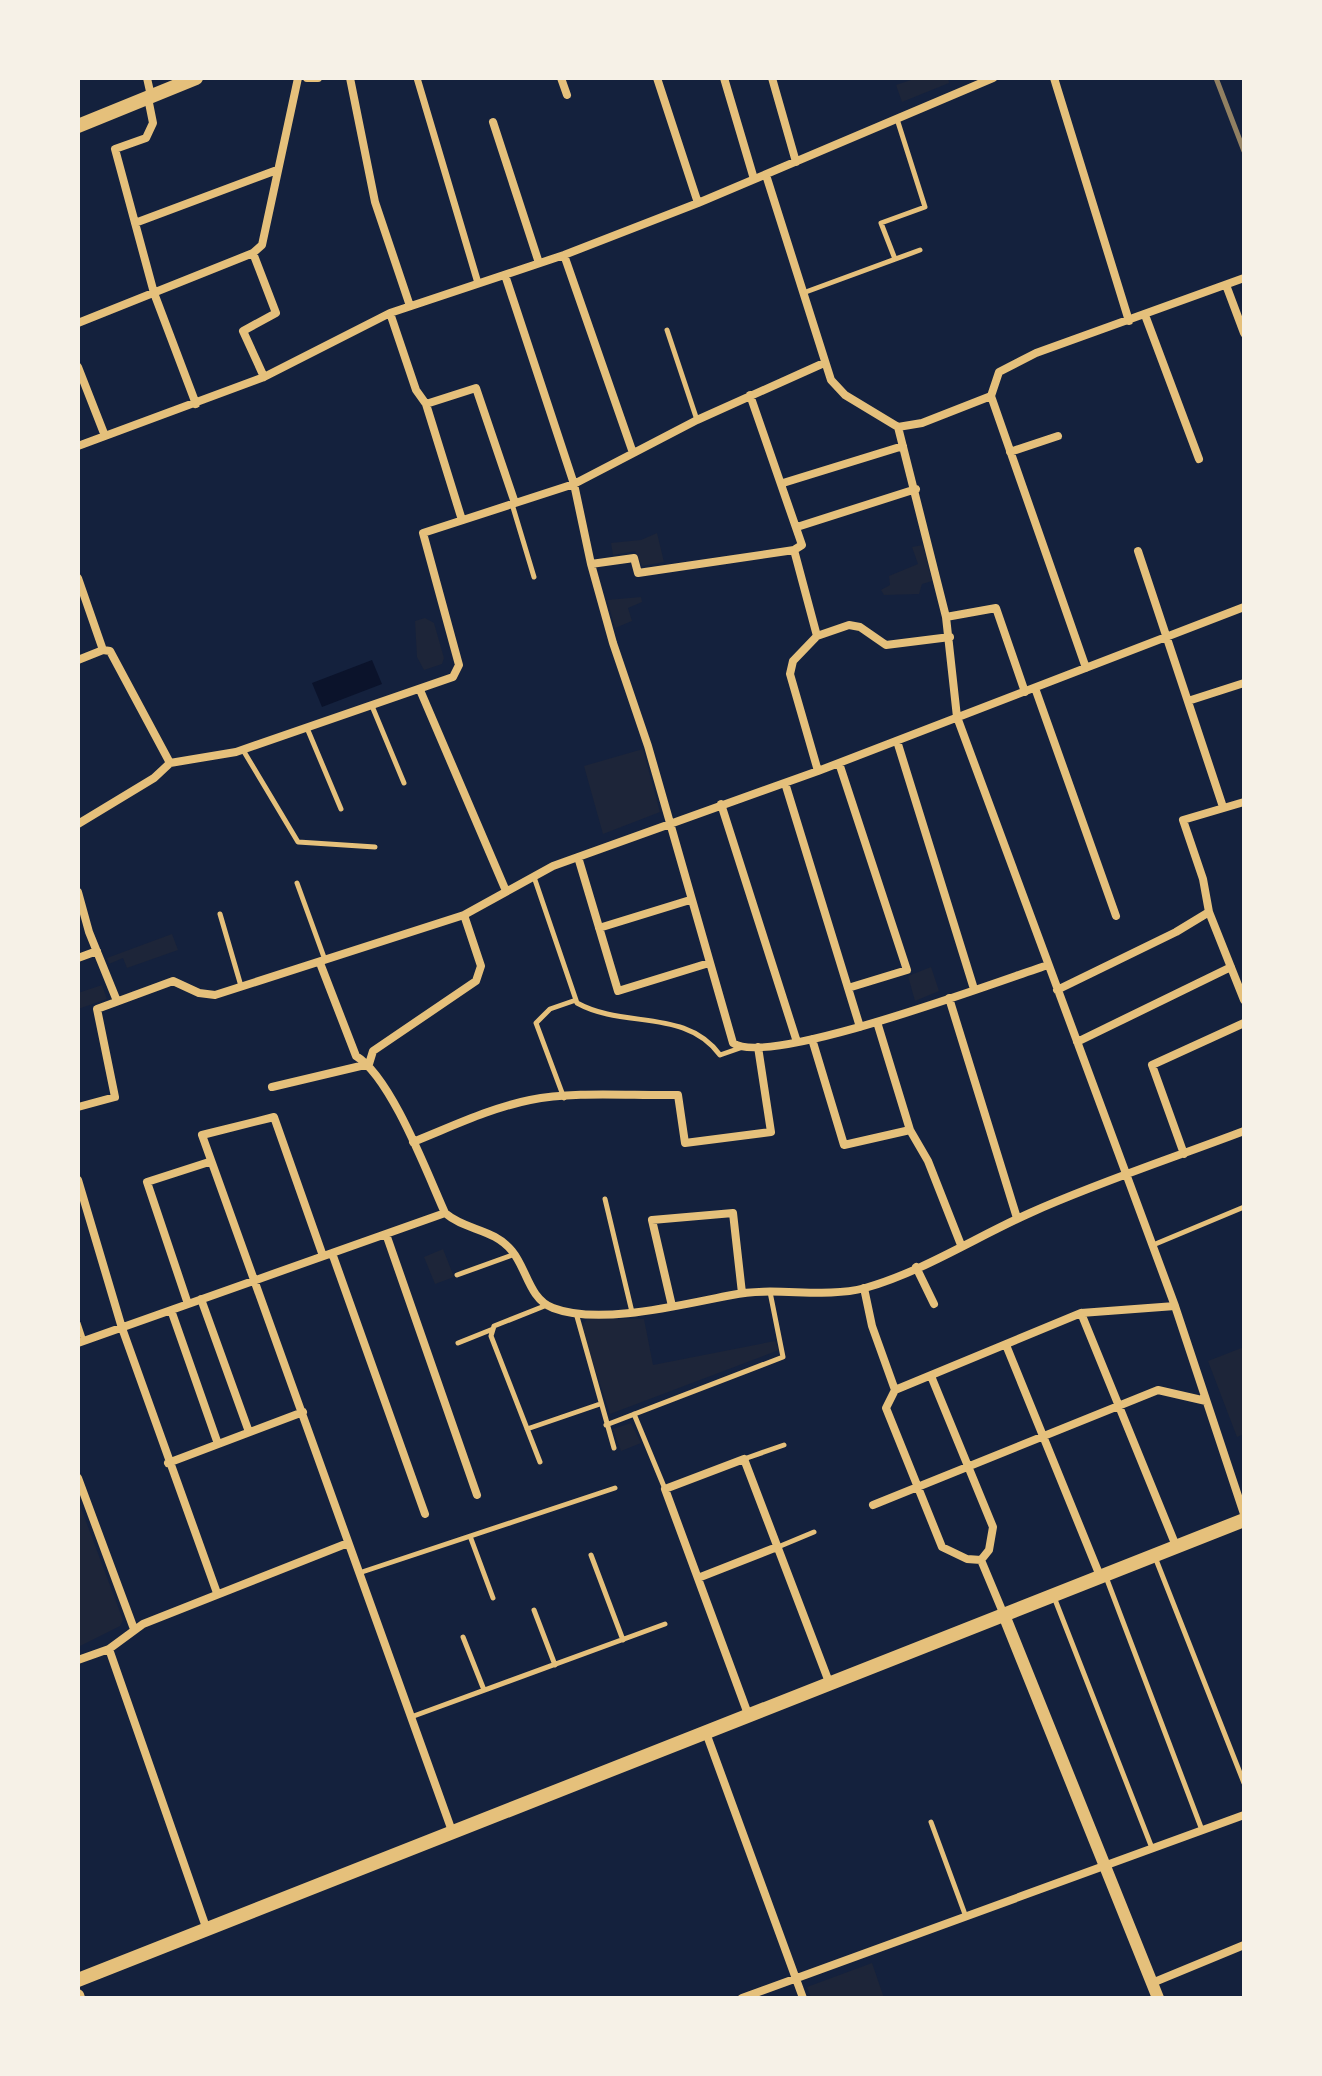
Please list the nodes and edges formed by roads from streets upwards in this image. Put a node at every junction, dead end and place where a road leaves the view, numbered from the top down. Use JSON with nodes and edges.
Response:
{"nodes":[{"id":1,"x":147,"y":78,"type":"edge"},
{"id":2,"x":196,"y":78,"type":"edge"},
{"id":3,"x":298,"y":78,"type":"edge"},
{"id":4,"x":307,"y":78,"type":"edge"},
{"id":5,"x":318,"y":78,"type":"edge"},
{"id":6,"x":350,"y":78,"type":"edge"},
{"id":7,"x":417,"y":78,"type":"edge"},
{"id":8,"x":561,"y":78,"type":"edge"},
{"id":9,"x":657,"y":78,"type":"edge"},
{"id":10,"x":724,"y":78,"type":"edge"},
{"id":11,"x":772,"y":78,"type":"edge"},
{"id":12,"x":963,"y":78,"type":"edge"},
{"id":13,"x":993,"y":78,"type":"edge"},
{"id":14,"x":1054,"y":78,"type":"edge"},
{"id":15,"x":967,"y":89,"type":"junction"},
{"id":16,"x":567,"y":95,"type":"dead end"},
{"id":17,"x":149,"y":97,"type":"junction"},
{"id":18,"x":493,"y":122,"type":"dead end"},
{"id":19,"x":78,"y":126,"type":"edge"},
{"id":20,"x":796,"y":162,"type":"junction"},
{"id":21,"x":277,"y":170,"type":"junction"},
{"id":22,"x":766,"y":175,"type":"junction"},
{"id":23,"x":754,"y":179,"type":"junction"},
{"id":24,"x":698,"y":203,"type":"junction"},
{"id":25,"x":135,"y":223,"type":"junction"},
{"id":26,"x":253,"y":253,"type":"junction"},
{"id":27,"x":564,"y":255,"type":"junction"},
{"id":28,"x":539,"y":263,"type":"junction"},
{"id":29,"x":505,"y":275,"type":"junction"},
{"id":30,"x":1244,"y":278,"type":"edge"},
{"id":31,"x":478,"y":283,"type":"junction"},
{"id":32,"x":1226,"y":285,"type":"junction"},
{"id":33,"x":154,"y":293,"type":"junction"},
{"id":34,"x":410,"y":306,"type":"junction"},
{"id":35,"x":390,"y":313,"type":"junction"},
{"id":36,"x":1145,"y":315,"type":"junction"},
{"id":37,"x":1129,"y":321,"type":"junction"},
{"id":38,"x":78,"y":323,"type":"edge"},
{"id":39,"x":1244,"y":333,"type":"edge"},
{"id":40,"x":824,"y":363,"type":"junction"},
{"id":41,"x":78,"y":367,"type":"edge"},
{"id":42,"x":264,"y":377,"type":"junction"},
{"id":43,"x":80,"y":381,"type":"edge"},
{"id":44,"x":750,"y":395,"type":"junction"},
{"id":45,"x":991,"y":396,"type":"junction"},
{"id":46,"x":196,"y":404,"type":"junction"},
{"id":47,"x":426,"y":404,"type":"junction"},
{"id":48,"x":898,"y":427,"type":"junction"},
{"id":49,"x":105,"y":436,"type":"junction"},
{"id":50,"x":1058,"y":436,"type":"dead end"},
{"id":51,"x":78,"y":446,"type":"edge"},
{"id":52,"x":903,"y":446,"type":"junction"},
{"id":53,"x":1010,"y":452,"type":"junction"},
{"id":54,"x":633,"y":453,"type":"junction"},
{"id":55,"x":1199,"y":459,"type":"dead end"},
{"id":56,"x":783,"y":483,"type":"junction"},
{"id":57,"x":574,"y":484,"type":"junction"},
{"id":58,"x":916,"y":489,"type":"junction"},
{"id":59,"x":513,"y":504,"type":"junction"},
{"id":60,"x":462,"y":520,"type":"junction"},
{"id":61,"x":797,"y":527,"type":"junction"},
{"id":62,"x":794,"y":550,"type":"junction"},
{"id":63,"x":1138,"y":551,"type":"dead end"},
{"id":64,"x":591,"y":564,"type":"junction"},
{"id":65,"x":78,"y":578,"type":"edge"},
{"id":66,"x":1244,"y":607,"type":"edge"},
{"id":67,"x":946,"y":617,"type":"junction"},
{"id":68,"x":817,"y":636,"type":"junction"},
{"id":69,"x":950,"y":637,"type":"junction"},
{"id":70,"x":1167,"y":637,"type":"junction"},
{"id":71,"x":103,"y":650,"type":"junction"},
{"id":72,"x":78,"y":660,"type":"edge"},
{"id":73,"x":1086,"y":668,"type":"junction"},
{"id":74,"x":1244,"y":683,"type":"edge"},
{"id":75,"x":1035,"y":688,"type":"junction"},
{"id":76,"x":420,"y":690,"type":"junction"},
{"id":77,"x":1025,"y":692,"type":"junction"},
{"id":78,"x":1188,"y":701,"type":"junction"},
{"id":79,"x":957,"y":717,"type":"junction"},
{"id":80,"x":897,"y":741,"type":"junction"},
{"id":81,"x":170,"y":763,"type":"junction"},
{"id":82,"x":839,"y":763,"type":"junction"},
{"id":83,"x":818,"y":771,"type":"junction"},
{"id":84,"x":785,"y":783,"type":"junction"},
{"id":85,"x":1244,"y":802,"type":"edge"},
{"id":86,"x":721,"y":804,"type":"junction"},
{"id":87,"x":1223,"y":807,"type":"junction"},
{"id":88,"x":667,"y":823,"type":"junction"},
{"id":89,"x":78,"y":824,"type":"edge"},
{"id":90,"x":578,"y":857,"type":"junction"},
{"id":91,"x":506,"y":891,"type":"junction"},
{"id":92,"x":78,"y":892,"type":"edge"},
{"id":93,"x":690,"y":900,"type":"junction"},
{"id":94,"x":1209,"y":912,"type":"junction"},
{"id":95,"x":464,"y":915,"type":"junction"},
{"id":96,"x":1116,"y":916,"type":"dead end"},
{"id":97,"x":599,"y":928,"type":"junction"},
{"id":98,"x":97,"y":951,"type":"junction"},
{"id":99,"x":78,"y":958,"type":"edge"},
{"id":100,"x":322,"y":962,"type":"junction"},
{"id":101,"x":709,"y":963,"type":"junction"},
{"id":102,"x":1048,"y":965,"type":"junction"},
{"id":103,"x":1231,"y":967,"type":"junction"},
{"id":104,"x":848,"y":988,"type":"junction"},
{"id":105,"x":974,"y":989,"type":"junction"},
{"id":106,"x":1057,"y":990,"type":"junction"},
{"id":107,"x":949,"y":998,"type":"junction"},
{"id":108,"x":1244,"y":1000,"type":"edge"},
{"id":109,"x":117,"y":1001,"type":"junction"},
{"id":110,"x":877,"y":1022,"type":"junction"},
{"id":111,"x":1244,"y":1023,"type":"edge"},
{"id":112,"x":860,"y":1027,"type":"junction"},
{"id":113,"x":812,"y":1039,"type":"junction"},
{"id":114,"x":797,"y":1042,"type":"junction"},
{"id":115,"x":1077,"y":1042,"type":"junction"},
{"id":116,"x":758,"y":1047,"type":"junction"},
{"id":117,"x":369,"y":1064,"type":"junction"},
{"id":118,"x":272,"y":1087,"type":"dead end"},
{"id":119,"x":78,"y":1107,"type":"edge"},
{"id":120,"x":910,"y":1130,"type":"junction"},
{"id":121,"x":1244,"y":1131,"type":"edge"},
{"id":122,"x":413,"y":1142,"type":"junction"},
{"id":123,"x":1184,"y":1154,"type":"junction"},
{"id":124,"x":209,"y":1162,"type":"junction"},
{"id":125,"x":1127,"y":1176,"type":"junction"},
{"id":126,"x":78,"y":1180,"type":"edge"},
{"id":127,"x":445,"y":1213,"type":"junction"},
{"id":128,"x":1017,"y":1218,"type":"junction"},
{"id":129,"x":386,"y":1234,"type":"junction"},
{"id":130,"x":961,"y":1245,"type":"junction"},
{"id":131,"x":328,"y":1255,"type":"junction"},
{"id":132,"x":916,"y":1267,"type":"junction"},
{"id":133,"x":252,"y":1281,"type":"junction"},
{"id":134,"x":864,"y":1288,"type":"junction"},
{"id":135,"x":742,"y":1293,"type":"junction"},
{"id":136,"x":201,"y":1299,"type":"junction"},
{"id":137,"x":188,"y":1304,"type":"junction"},
{"id":138,"x":934,"y":1304,"type":"dead end"},
{"id":139,"x":672,"y":1306,"type":"junction"},
{"id":140,"x":1175,"y":1306,"type":"junction"},
{"id":141,"x":171,"y":1310,"type":"junction"},
{"id":142,"x":1081,"y":1313,"type":"junction"},
{"id":143,"x":122,"y":1328,"type":"junction"},
{"id":144,"x":81,"y":1342,"type":"edge"},
{"id":145,"x":1006,"y":1345,"type":"junction"},
{"id":146,"x":931,"y":1376,"type":"junction"},
{"id":147,"x":895,"y":1390,"type":"junction"},
{"id":148,"x":1206,"y":1401,"type":"junction"},
{"id":149,"x":1121,"y":1405,"type":"junction"},
{"id":150,"x":303,"y":1412,"type":"junction"},
{"id":151,"x":249,"y":1432,"type":"junction"},
{"id":152,"x":1043,"y":1437,"type":"junction"},
{"id":153,"x":218,"y":1444,"type":"junction"},
{"id":154,"x":168,"y":1463,"type":"junction"},
{"id":155,"x":968,"y":1467,"type":"junction"},
{"id":156,"x":78,"y":1478,"type":"edge"},
{"id":157,"x":918,"y":1487,"type":"junction"},
{"id":158,"x":477,"y":1495,"type":"dead end"},
{"id":159,"x":873,"y":1505,"type":"dead end"},
{"id":160,"x":425,"y":1514,"type":"dead end"},
{"id":161,"x":1244,"y":1514,"type":"edge"},
{"id":162,"x":1244,"y":1520,"type":"edge"},
{"id":163,"x":348,"y":1543,"type":"junction"},
{"id":164,"x":1176,"y":1546,"type":"junction"},
{"id":165,"x":777,"y":1547,"type":"junction"},
{"id":166,"x":981,"y":1560,"type":"junction"},
{"id":167,"x":1102,"y":1575,"type":"junction"},
{"id":168,"x":698,"y":1578,"type":"junction"},
{"id":169,"x":217,"y":1593,"type":"junction"},
{"id":170,"x":1004,"y":1615,"type":"junction"},
{"id":171,"x":134,"y":1629,"type":"junction"},
{"id":172,"x":109,"y":1649,"type":"junction"},
{"id":173,"x":78,"y":1660,"type":"edge"},
{"id":174,"x":829,"y":1682,"type":"junction"},
{"id":175,"x":748,"y":1714,"type":"junction"},
{"id":176,"x":705,"y":1730,"type":"junction"},
{"id":177,"x":1244,"y":1815,"type":"edge"},
{"id":178,"x":452,"y":1831,"type":"junction"},
{"id":179,"x":1104,"y":1867,"type":"junction"},
{"id":180,"x":207,"y":1930,"type":"junction"},
{"id":181,"x":1244,"y":1945,"type":"edge"},
{"id":182,"x":795,"y":1978,"type":"junction"},
{"id":183,"x":78,"y":1980,"type":"edge"},
{"id":184,"x":1152,"y":1983,"type":"junction"},
{"id":185,"x":742,"y":1998,"type":"edge"},
{"id":186,"x":803,"y":1998,"type":"edge"},
{"id":187,"x":1158,"y":1998,"type":"edge"}],
"edges":[{"from":1,"to":17,"type":"street"},
{"from":2,"to":17,"type":"main road"},
{"from":3,"to":21,"type":"street"},
{"from":4,"to":5,"type":"street"},
{"from":6,"to":34,"type":"street"},
{"from":7,"to":31,"type":"street"},
{"from":8,"to":16,"type":"street"},
{"from":9,"to":24,"type":"street"},
{"from":10,"to":23,"type":"street"},
{"from":11,"to":20,"type":"street"},
{"from":12,"to":15,"type":"street"},
{"from":13,"to":15,"type":"street"},
{"from":14,"to":37,"type":"street"},
{"from":15,"to":20,"type":"street"},
{"from":17,"to":19,"type":"main road"},
{"from":17,"to":25,"type":"street"},
{"from":18,"to":28,"type":"street"},
{"from":20,"to":22,"type":"street"},
{"from":21,"to":25,"type":"street"},
{"from":21,"to":26,"type":"street"},
{"from":22,"to":23,"type":"street"},
{"from":22,"to":40,"type":"street"},
{"from":23,"to":24,"type":"street"},
{"from":24,"to":27,"type":"street"},
{"from":25,"to":33,"type":"street"},
{"from":26,"to":33,"type":"street"},
{"from":26,"to":42,"type":"street"},
{"from":27,"to":28,"type":"street"},
{"from":27,"to":54,"type":"street"},
{"from":28,"to":29,"type":"street"},
{"from":29,"to":31,"type":"street"},
{"from":29,"to":57,"type":"street"},
{"from":30,"to":32,"type":"street"},
{"from":31,"to":34,"type":"street"},
{"from":32,"to":36,"type":"street"},
{"from":32,"to":39,"type":"street"},
{"from":33,"to":38,"type":"street"},
{"from":33,"to":46,"type":"street"},
{"from":34,"to":35,"type":"street"},
{"from":35,"to":42,"type":"street"},
{"from":35,"to":47,"type":"street"},
{"from":36,"to":37,"type":"street"},
{"from":36,"to":55,"type":"street"},
{"from":37,"to":45,"type":"street"},
{"from":40,"to":44,"type":"street"},
{"from":40,"to":48,"type":"street"},
{"from":41,"to":43,"type":"street"},
{"from":42,"to":46,"type":"street"},
{"from":43,"to":49,"type":"street"},
{"from":44,"to":54,"type":"street"},
{"from":44,"to":56,"type":"street"},
{"from":45,"to":48,"type":"street"},
{"from":45,"to":53,"type":"street"},
{"from":46,"to":49,"type":"street"},
{"from":47,"to":59,"type":"street"},
{"from":47,"to":60,"type":"street"},
{"from":48,"to":52,"type":"street"},
{"from":49,"to":51,"type":"street"},
{"from":50,"to":53,"type":"street"},
{"from":52,"to":56,"type":"street"},
{"from":52,"to":58,"type":"street"},
{"from":53,"to":73,"type":"street"},
{"from":54,"to":57,"type":"street"},
{"from":56,"to":61,"type":"street"},
{"from":57,"to":59,"type":"street"},
{"from":57,"to":64,"type":"street"},
{"from":58,"to":61,"type":"street"},
{"from":58,"to":67,"type":"street"},
{"from":59,"to":60,"type":"street"},
{"from":60,"to":76,"type":"street"},
{"from":61,"to":62,"type":"street"},
{"from":62,"to":64,"type":"street"},
{"from":62,"to":68,"type":"street"},
{"from":63,"to":70,"type":"street"},
{"from":64,"to":88,"type":"street"},
{"from":65,"to":71,"type":"street"},
{"from":66,"to":70,"type":"street"},
{"from":67,"to":69,"type":"street"},
{"from":67,"to":77,"type":"street"},
{"from":68,"to":69,"type":"street"},
{"from":68,"to":83,"type":"street"},
{"from":69,"to":79,"type":"street"},
{"from":70,"to":73,"type":"street"},
{"from":70,"to":78,"type":"street"},
{"from":71,"to":72,"type":"street"},
{"from":71,"to":81,"type":"street"},
{"from":73,"to":75,"type":"street"},
{"from":74,"to":78,"type":"street"},
{"from":75,"to":77,"type":"street"},
{"from":75,"to":96,"type":"street"},
{"from":76,"to":81,"type":"street"},
{"from":76,"to":91,"type":"street"},
{"from":77,"to":79,"type":"street"},
{"from":78,"to":87,"type":"street"},
{"from":79,"to":80,"type":"street"},
{"from":79,"to":102,"type":"street"},
{"from":80,"to":82,"type":"street"},
{"from":80,"to":105,"type":"street"},
{"from":81,"to":89,"type":"street"},
{"from":82,"to":83,"type":"street"},
{"from":82,"to":104,"type":"street"},
{"from":83,"to":84,"type":"street"},
{"from":84,"to":86,"type":"street"},
{"from":84,"to":104,"type":"street"},
{"from":85,"to":87,"type":"street"},
{"from":86,"to":88,"type":"street"},
{"from":86,"to":114,"type":"street"},
{"from":87,"to":94,"type":"street"},
{"from":88,"to":90,"type":"street"},
{"from":88,"to":93,"type":"street"},
{"from":90,"to":91,"type":"street"},
{"from":90,"to":97,"type":"street"},
{"from":91,"to":95,"type":"street"},
{"from":92,"to":98,"type":"street"},
{"from":93,"to":97,"type":"street"},
{"from":93,"to":101,"type":"street"},
{"from":94,"to":103,"type":"street"},
{"from":94,"to":106,"type":"street"},
{"from":95,"to":100,"type":"street"},
{"from":95,"to":117,"type":"street"},
{"from":97,"to":101,"type":"street"},
{"from":98,"to":99,"type":"street"},
{"from":98,"to":109,"type":"street"},
{"from":100,"to":109,"type":"street"},
{"from":100,"to":117,"type":"street"},
{"from":101,"to":116,"type":"street"},
{"from":102,"to":105,"type":"street"},
{"from":102,"to":106,"type":"street"},
{"from":103,"to":108,"type":"street"},
{"from":103,"to":115,"type":"street"},
{"from":104,"to":112,"type":"street"},
{"from":105,"to":107,"type":"street"},
{"from":106,"to":115,"type":"street"},
{"from":107,"to":110,"type":"street"},
{"from":107,"to":128,"type":"street"},
{"from":109,"to":119,"type":"street"},
{"from":110,"to":112,"type":"street"},
{"from":110,"to":120,"type":"street"},
{"from":111,"to":123,"type":"street"},
{"from":112,"to":113,"type":"street"},
{"from":113,"to":114,"type":"street"},
{"from":113,"to":120,"type":"street"},
{"from":114,"to":116,"type":"street"},
{"from":115,"to":125,"type":"street"},
{"from":116,"to":122,"type":"street"},
{"from":117,"to":118,"type":"street"},
{"from":117,"to":122,"type":"street"},
{"from":120,"to":130,"type":"street"},
{"from":121,"to":123,"type":"street"},
{"from":122,"to":127,"type":"street"},
{"from":123,"to":125,"type":"street"},
{"from":124,"to":131,"type":"street"},
{"from":124,"to":133,"type":"street"},
{"from":124,"to":137,"type":"street"},
{"from":125,"to":128,"type":"street"},
{"from":125,"to":140,"type":"street"},
{"from":126,"to":143,"type":"street"},
{"from":127,"to":129,"type":"street"},
{"from":127,"to":139,"type":"street"},
{"from":128,"to":130,"type":"street"},
{"from":129,"to":131,"type":"street"},
{"from":129,"to":158,"type":"street"},
{"from":130,"to":132,"type":"street"},
{"from":131,"to":133,"type":"street"},
{"from":131,"to":160,"type":"street"},
{"from":132,"to":134,"type":"street"},
{"from":132,"to":138,"type":"street"},
{"from":133,"to":136,"type":"street"},
{"from":133,"to":150,"type":"street"},
{"from":134,"to":135,"type":"street"},
{"from":134,"to":147,"type":"street"},
{"from":135,"to":139,"type":"street"},
{"from":135,"to":139,"type":"street"},
{"from":136,"to":137,"type":"street"},
{"from":136,"to":151,"type":"street"},
{"from":137,"to":141,"type":"street"},
{"from":140,"to":142,"type":"street"},
{"from":140,"to":148,"type":"street"},
{"from":141,"to":143,"type":"street"},
{"from":141,"to":153,"type":"street"},
{"from":142,"to":145,"type":"street"},
{"from":142,"to":149,"type":"street"},
{"from":143,"to":144,"type":"street"},
{"from":143,"to":154,"type":"street"},
{"from":145,"to":146,"type":"street"},
{"from":145,"to":152,"type":"street"},
{"from":146,"to":147,"type":"street"},
{"from":146,"to":155,"type":"street"},
{"from":147,"to":157,"type":"street"},
{"from":148,"to":149,"type":"street"},
{"from":148,"to":161,"type":"street"},
{"from":149,"to":152,"type":"street"},
{"from":149,"to":164,"type":"street"},
{"from":150,"to":151,"type":"street"},
{"from":150,"to":163,"type":"street"},
{"from":151,"to":153,"type":"street"},
{"from":152,"to":155,"type":"street"},
{"from":152,"to":167,"type":"street"},
{"from":153,"to":154,"type":"street"},
{"from":154,"to":169,"type":"street"},
{"from":155,"to":157,"type":"street"},
{"from":155,"to":166,"type":"street"},
{"from":156,"to":171,"type":"street"},
{"from":157,"to":159,"type":"street"},
{"from":157,"to":166,"type":"street"},
{"from":162,"to":164,"type":"main road"},
{"from":163,"to":169,"type":"street"},
{"from":163,"to":178,"type":"street"},
{"from":164,"to":167,"type":"main road"},
{"from":165,"to":168,"type":"street"},
{"from":165,"to":168,"type":"street"},
{"from":165,"to":174,"type":"street"},
{"from":166,"to":170,"type":"street"},
{"from":167,"to":170,"type":"main road"},
{"from":168,"to":175,"type":"street"},
{"from":169,"to":171,"type":"street"},
{"from":170,"to":174,"type":"main road"},
{"from":170,"to":179,"type":"street"},
{"from":171,"to":172,"type":"street"},
{"from":172,"to":173,"type":"street"},
{"from":172,"to":180,"type":"street"},
{"from":174,"to":175,"type":"main road"},
{"from":175,"to":176,"type":"main road"},
{"from":176,"to":178,"type":"main road"},
{"from":176,"to":182,"type":"street"},
{"from":177,"to":179,"type":"street"},
{"from":178,"to":180,"type":"main road"},
{"from":179,"to":182,"type":"street"},
{"from":179,"to":184,"type":"street"},
{"from":180,"to":183,"type":"main road"},
{"from":181,"to":184,"type":"street"},
{"from":182,"to":185,"type":"street"},
{"from":182,"to":186,"type":"street"},
{"from":184,"to":187,"type":"street"}]}
